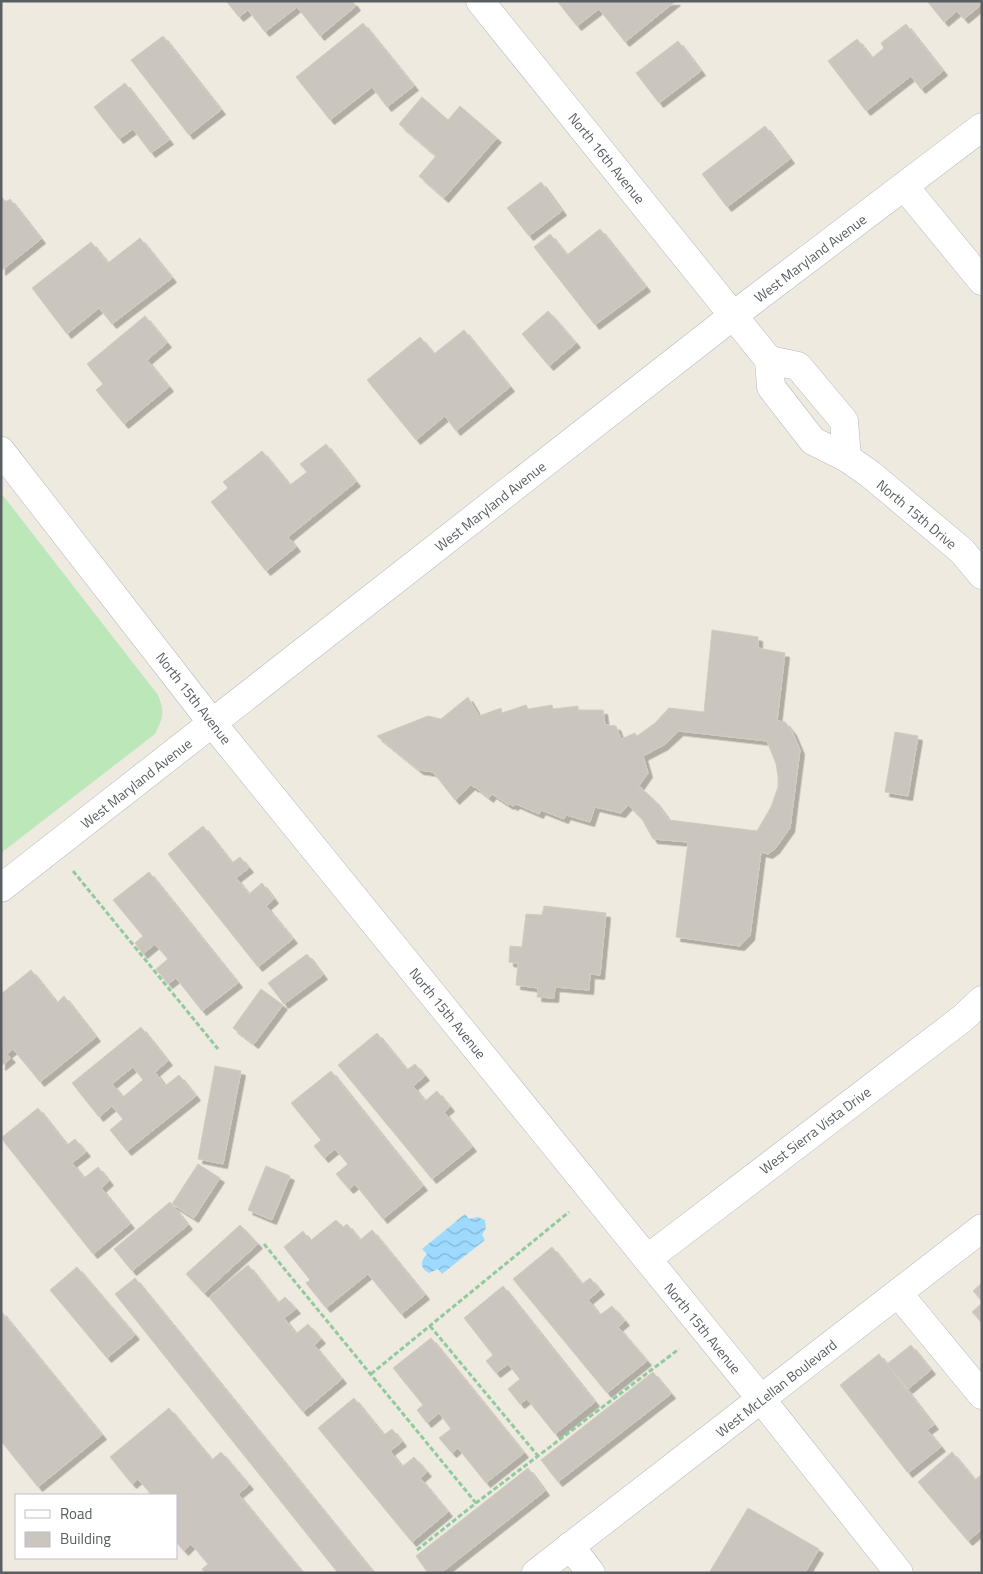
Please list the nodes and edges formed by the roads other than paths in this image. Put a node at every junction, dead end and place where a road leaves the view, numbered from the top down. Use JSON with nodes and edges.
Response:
{"nodes":[{"id":1,"x":480,"y":1,"type":"edge"},
{"id":2,"x":982,"y":127,"type":"edge"},
{"id":3,"x":904,"y":186,"type":"junction"},
{"id":4,"x":982,"y":281,"type":"edge"},
{"id":5,"x":734,"y":315,"type":"junction"},
{"id":6,"x":769,"y":360,"type":"junction"},
{"id":7,"x":823,"y":396,"type":"junction"},
{"id":8,"x":795,"y":418,"type":"junction"},
{"id":9,"x":1,"y":451,"type":"edge"},
{"id":10,"x":847,"y":458,"type":"junction"},
{"id":11,"x":982,"y":575,"type":"edge"},
{"id":12,"x":213,"y":724,"type":"junction"},
{"id":13,"x":1,"y":888,"type":"edge"},
{"id":14,"x":982,"y":1000,"type":"edge"},
{"id":15,"x":982,"y":1228,"type":"edge"},
{"id":16,"x":647,"y":1259,"type":"junction"},
{"id":17,"x":898,"y":1293,"type":"junction"},
{"id":18,"x":982,"y":1395,"type":"edge"},
{"id":19,"x":761,"y":1399,"type":"junction"},
{"id":20,"x":570,"y":1546,"type":"junction"},
{"id":21,"x":536,"y":1573,"type":"edge"},
{"id":22,"x":591,"y":1573,"type":"edge"},
{"id":23,"x":899,"y":1573,"type":"edge"}],
"edges":[{"from":1,"to":5,"type":"street","name":"North 16th Avenue"},
{"from":2,"to":3,"type":"street","name":"West Maryland Avenue"},
{"from":3,"to":4,"type":"street"},
{"from":3,"to":5,"type":"street","name":"West Maryland Avenue"},
{"from":5,"to":6,"type":"street"},
{"from":5,"to":12,"type":"street","name":"West Maryland Avenue"},
{"from":6,"to":7,"type":"street"},
{"from":6,"to":8,"type":"street","name":"North 15th Drive"},
{"from":7,"to":8,"type":"street"},
{"from":7,"to":10,"type":"street"},
{"from":8,"to":10,"type":"street","name":"North 15th Drive"},
{"from":9,"to":12,"type":"street","name":"North 15th Avenue"},
{"from":10,"to":11,"type":"street","name":"North 15th Drive"},
{"from":12,"to":13,"type":"street","name":"West Maryland Avenue"},
{"from":12,"to":16,"type":"street","name":"North 15th Avenue"},
{"from":14,"to":16,"type":"street","name":"West Sierra Vista Drive"},
{"from":15,"to":17,"type":"street","name":"West McLellan Boulevard"},
{"from":16,"to":19,"type":"street","name":"North 15th Avenue"},
{"from":17,"to":18,"type":"street"},
{"from":17,"to":19,"type":"street","name":"West McLellan Boulevard"},
{"from":19,"to":20,"type":"street","name":"West McLellan Boulevard"},
{"from":19,"to":23,"type":"street","name":"North 15th Avenue"},
{"from":20,"to":21,"type":"street","name":"West McLellan Boulevard"},
{"from":20,"to":22,"type":"street"}]}
